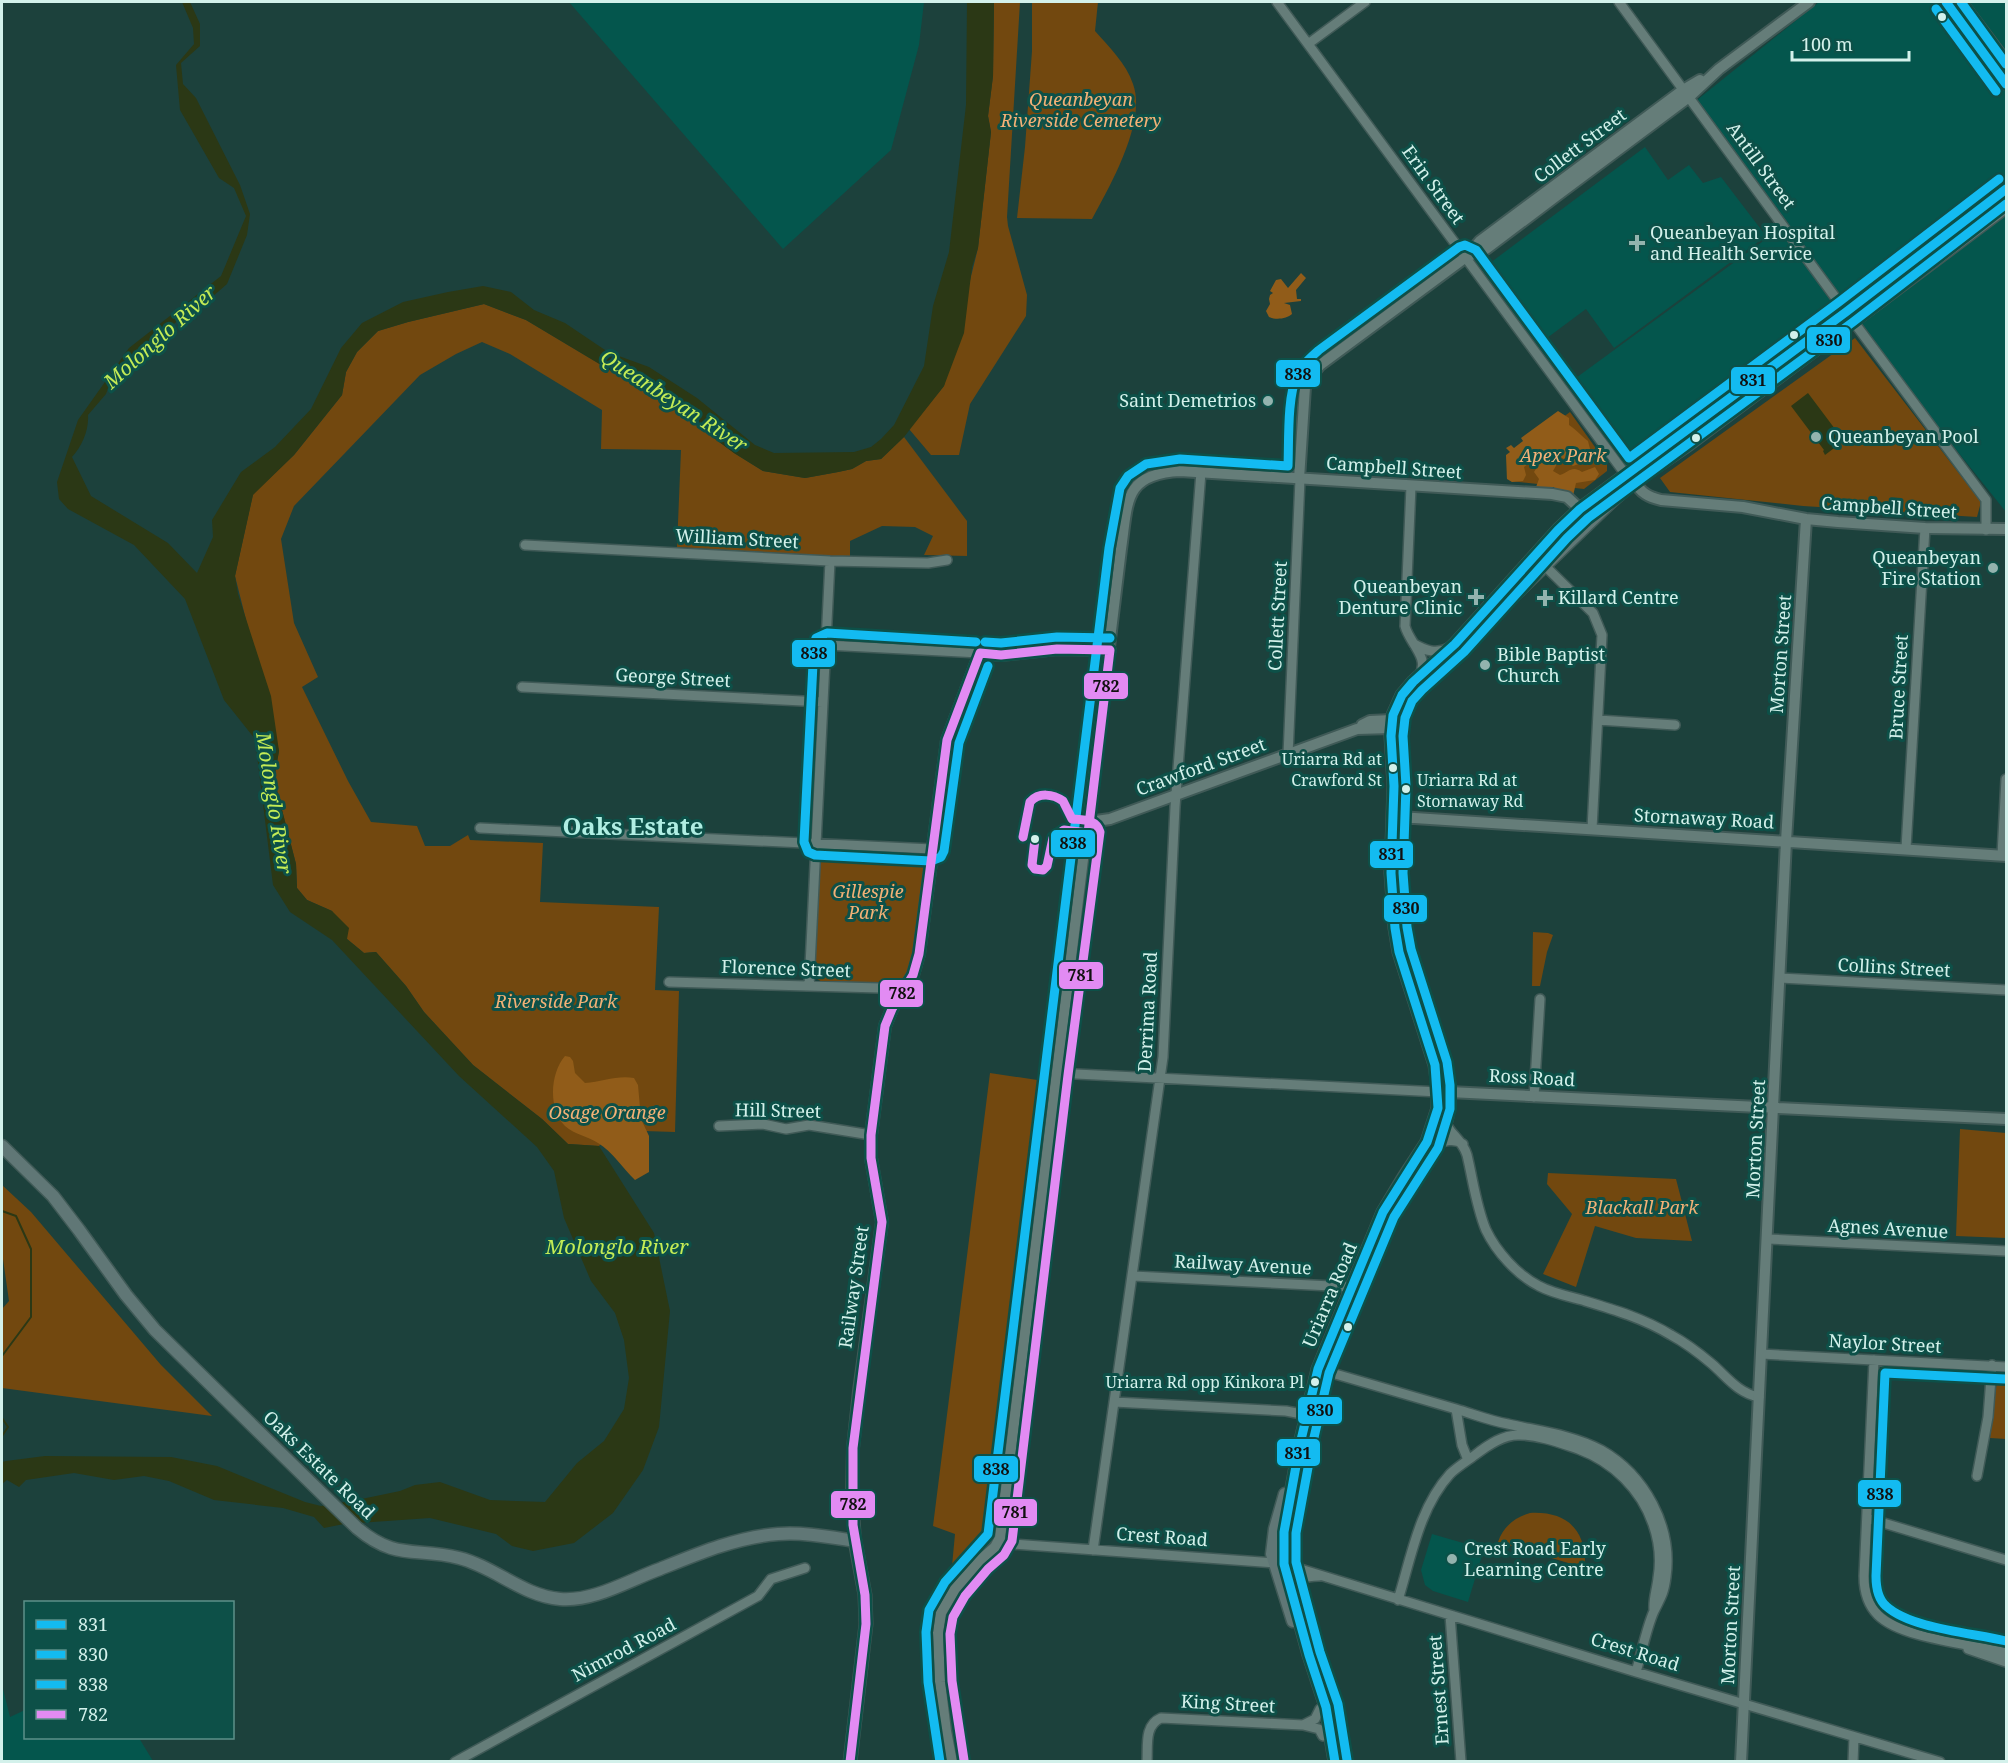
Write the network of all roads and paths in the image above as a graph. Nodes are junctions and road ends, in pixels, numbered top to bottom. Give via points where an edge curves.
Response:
1 (1277, 2) edge
2 (1365, 2) edge
3 (1619, 2) edge
4 (1809, 2) edge
5 (1946, 2) edge
6 (1961, 2) edge
7 (1308, 44) junction
8 (2007, 62) edge
9 (2007, 84) edge
10 (1686, 93) junction
11 (2007, 189) edge
12 (2007, 207) edge
13 (1466, 258) junction
14 (1850, 316) junction
15 (1201, 472) junction
16 (1630, 478) junction
17 (1300, 479) junction
18 (1411, 486) junction
19 (1580, 509) junction
20 (1806, 519) junction
21 (1925, 528) junction
22 (1986, 530) junction
23 (2007, 530) edge
24 (525, 545) dead end
25 (1535, 556) junction
26 (947, 560) dead end
27 (830, 561) junction
28 (1545, 566) junction
29 (1414, 644) junction
30 (1455, 644) junction
31 (826, 645) junction
32 (1110, 650) junction
33 (980, 653) junction
34 (1418, 677) junction
35 (522, 687) dead end
36 (823, 702) junction
37 (1598, 720) junction
38 (1394, 724) junction
39 (1675, 725) dead end
40 (1288, 755) junction
41 (2007, 779) edge
42 (1176, 795) junction
43 (1089, 822) junction
44 (1399, 823) junction
45 (480, 828) dead end
46 (1592, 829) junction
47 (1786, 841) junction
48 (816, 843) junction
49 (1906, 848) junction
50 (932, 849) junction
51 (2004, 856) edge
52 (1780, 978) junction
53 (669, 982) dead end
54 (809, 986) junction
55 (2007, 990) edge
56 (898, 999) junction
57 (1540, 999) dead end
58 (1056, 1073) junction
59 (1161, 1078) junction
60 (1444, 1092) junction
61 (1534, 1097) junction
62 (1774, 1107) junction
63 (1446, 1119) junction
64 (2007, 1119) edge
65 (719, 1126) dead end
66 (871, 1135) junction
67 (1462, 1144) junction
68 (2, 1146) edge
69 (1435, 1147) junction
70 (1391, 1197) junction
71 (1768, 1239) junction
72 (2007, 1251) edge
73 (1133, 1276) junction
74 (1352, 1287) junction
75 (1761, 1354) junction
76 (1874, 1360) junction
77 (1992, 1365) junction
78 (2007, 1367) edge
79 (1318, 1369) junction
80 (1759, 1397) junction
81 (1114, 1402) junction
82 (1456, 1409) junction
83 (1307, 1415) junction
84 (1506, 1424) junction
85 (1460, 1435) junction
86 (1521, 1435) junction
87 (1468, 1460) junction
88 (1452, 1472) junction
89 (1977, 1476) dead end
90 (1867, 1518) junction
91 (855, 1541) junction
92 (998, 1543) junction
93 (1093, 1550) junction
94 (2007, 1560) edge
95 (1279, 1563) junction
96 (805, 1568) dead end
97 (1321, 1576) junction
98 (1294, 1596) junction
99 (1398, 1600) junction
100 (1654, 1610) junction
101 (1450, 1615) junction
102 (1952, 1642) junction
103 (2007, 1653) edge
104 (1309, 1655) junction
105 (2007, 1662) edge
106 (1636, 1672) junction
107 (1317, 1679) junction
108 (1744, 1703) junction
109 (1320, 1709) junction
110 (1304, 1725) junction
111 (1323, 1736) junction
112 (1854, 1737) junction
113 (455, 1761) edge
114 (850, 1761) edge
115 (952, 1761) edge
116 (1147, 1761) edge
117 (1328, 1761) edge
118 (1335, 1761) edge
119 (1461, 1761) edge
120 (1741, 1761) edge
121 (1852, 1761) edge
122 (1940, 1761) edge

1 - 7 street, Erin Street
2 - 7 street
3 - 10 street, Antill Street
4 - 10 street, Collett Street
5 - 9 street
6 - 8 street
7 - 13 street, Erin Street
10 - 13 street, Collett Street via 1486,249
10 - 14 street, Antill Street
11 - 14 main road
12 - 14 main road
13 - 16 street, Erin Street
13 - 17 street, Collett Street via 1313,372 1304,393
14 - 16 main road
14 - 22 street, Antill Street via 1986,500
15 - 17 street, Campbell Street
15 - 32 street, Campbell Street via 1151,475 1131,493
15 - 42 street, Derrima Road
16 - 19 main road
16 - 20 street, Campbell Street via 1640,491 1661,500 1743,507
16 - 28 main road
17 - 18 street, Campbell Street
17 - 40 street, Collett Street
18 - 19 street, Campbell Street via 1561,495
18 - 29 street via 1405,618 1407,633
19 - 25 main road
20 - 21 street, Campbell Street
20 - 47 street, Morton Street
21 - 22 street, Campbell Street
21 - 49 street, Bruce Street
22 - 23 street, Campbell Street
24 - 27 street, William Street
25 - 28 main road
25 - 30 main road
26 - 27 street, William Street
27 - 31 street
28 - 37 street via 1593,613 1602,635
28 - 38 main road via 1420,689
29 - 30 street via 1436,652
29 - 34 street via 1423,663
30 - 34 main road
31 - 33 street
31 - 36 street
32 - 33 street
32 - 43 street, Campbell Street
33 - 50 street, Railway Street via 947,740
34 - 38 main road via 1402,695
35 - 36 street, George Street
36 - 48 street
37 - 39 street
37 - 46 street
38 - 40 street, Crawford Street via 1370,721
38 - 44 main road, Uriarra Road
40 - 42 street, Crawford Street
41 - 51 street
42 - 43 street, Crawford Street via 1110,819
42 - 59 street, Derrima Road
43 - 58 street, Campbell Street
44 - 46 street, Stornaway Road
44 - 60 main road, Uriarra Road via 1391,873 1396,935
45 - 48 street
46 - 47 street, Stornaway Road
47 - 49 street, Stornaway Road
47 - 52 street, Morton Street
48 - 50 street
48 - 54 street
49 - 51 street, Stornaway Road
50 - 56 street, Railway Street via 917,964
52 - 55 street, Collins Street
52 - 62 street, Morton Street
53 - 54 street, Florence Street
54 - 56 street, Florence Street via 880,988
56 - 66 street, Railway Street via 885,1026
57 - 61 street
58 - 59 street, Ross Road
58 - 92 street, Campbell Street
59 - 60 street, Ross Road
59 - 73 street, Derrima Road
60 - 61 street, Ross Road
60 - 63 main road, Uriarra Road
60 - 70 main road, Uriarra Road via 1430,1138
61 - 62 street, Ross Road
62 - 64 street, Ross Road
62 - 71 street, Morton Street
63 - 67 street via 1448,1128
63 - 69 main road, Uriarra Road
65 - 66 street, Hill Street via 763,1124 786,1129 809,1125
66 - 91 street, Railway Street via 882,1222 853,1448
67 - 69 street via 1445,1141
67 - 80 street via 1486,1229 1500,1251 1524,1275 1544,1288 1667,1332 1697,1352 1740,1390
68 - 91 main road, Oaks Estate Road via 53,1196 155,1330 357,1528 390,1548 472,1562 536,1594 561,1600 590,1596 708,1550 756,1537 793,1534
69 - 70 main road, Uriarra Road
70 - 74 main road, Uriarra Road
71 - 72 street, Agnes Avenue
71 - 75 street, Morton Street
73 - 74 street, Railway Avenue
73 - 81 street, Derrima Road
74 - 79 main road, Uriarra Road
75 - 76 street, Naylor Street
75 - 80 street, Morton Street
76 - 77 street, Naylor Street
76 - 90 street
77 - 78 street, Naylor Street
77 - 89 street
79 - 82 street
79 - 83 main road, Uriarra Road
80 - 108 street, Morton Street
81 - 83 street
81 - 93 street, Derrima Road
82 - 84 street
82 - 85 street
83 - 95 main road, Uriarra Road
84 - 86 street
84 - 100 street via 1545,1431 1601,1450 1644,1490 1657,1512 1667,1550 1665,1584
85 - 87 street
85 - 88 street via 1459,1454
86 - 87 street via 1494,1442
86 - 100 street via 1589,1454 1632,1486 1656,1537 1659,1569
87 - 88 street
88 - 99 street via 1426,1513
90 - 94 street
90 - 102 street via 1864,1587 1876,1614 1906,1630
91 - 114 main road, Railway Street via 866,1624
92 - 93 street, Crest Road
92 - 115 street via 954,1589 941,1613 940,1682
93 - 95 street, Crest Road
95 - 97 street, Crest Road
95 - 98 main road, Uriarra Road
95 - 104 main road, Uriarra Road via 1292,1618
96 - 113 street, Nimrod Road via 771,1579 758,1596
97 - 98 street via 1300,1580
97 - 99 street, Crest Road
98 - 104 main road, Uriarra Road
99 - 101 street, Crest Road
100 - 106 street
101 - 106 street, Crest Road
101 - 119 street, Ernest Street
102 - 103 street
102 - 105 street
104 - 107 main road, Uriarra Road
106 - 108 street, Crest Road
107 - 109 main road, Uriarra Road
107 - 118 main road, Uriarra Road
108 - 112 street, Crest Road
108 - 120 street, Morton Street
109 - 110 street via 1315,1719
109 - 111 main road, Uriarra Road
110 - 111 street, King Street via 1319,1729
110 - 116 street, King Street via 1157,1719 1148,1734
111 - 117 main road, Uriarra Road
112 - 121 street
112 - 122 street, Crest Road

